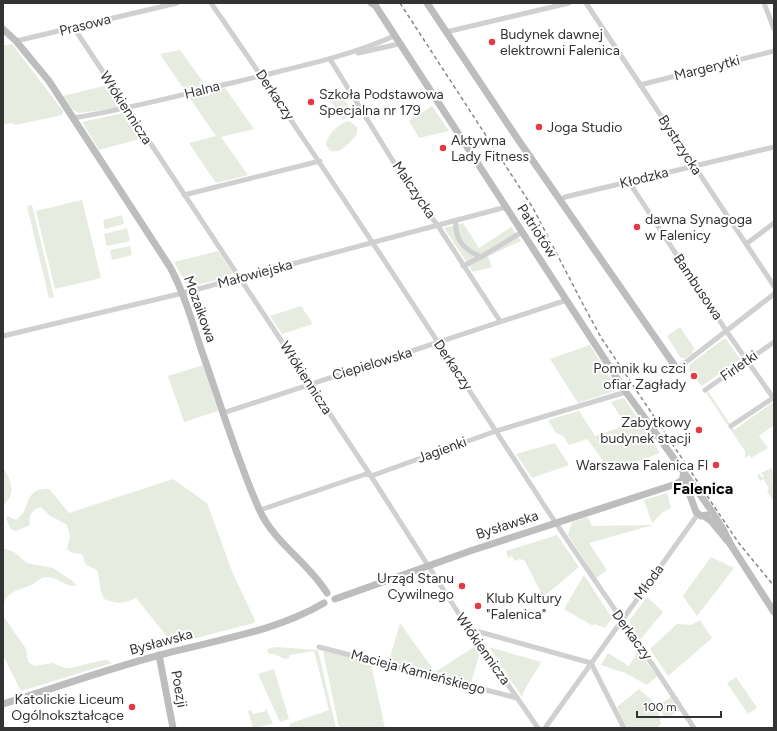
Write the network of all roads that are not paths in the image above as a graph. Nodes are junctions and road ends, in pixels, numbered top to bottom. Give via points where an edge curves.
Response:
1 (177, 3) edge
2 (211, 3) edge
3 (427, 3) edge
4 (569, 3) edge
5 (586, 3) edge
6 (764, 3) edge
7 (374, 4) edge
8 (74, 28) junction
9 (3, 29) edge
10 (774, 29) edge
11 (446, 32) junction
12 (394, 36) junction
13 (16, 41) junction
14 (399, 44) junction
15 (774, 51) edge
16 (330, 59) junction
17 (262, 76) junction
18 (640, 85) junction
19 (126, 108) junction
20 (73, 118) junction
21 (774, 147) edge
22 (320, 161) junction
23 (694, 167) junction
24 (629, 182) junction
25 (184, 195) junction
26 (561, 200) junction
27 (506, 207) junction
28 (456, 221) junction
29 (774, 223) edge
30 (438, 226) junction
31 (522, 232) junction
32 (373, 243) junction
33 (746, 244) junction
34 (481, 257) junction
35 (463, 266) junction
36 (240, 278) junction
37 (774, 286) edge
38 (183, 293) junction
39 (774, 294) edge
40 (567, 300) junction
41 (500, 321) junction
42 (727, 332) junction
43 (3, 336) edge
44 (774, 342) edge
45 (439, 343) junction
46 (747, 360) junction
47 (677, 369) joint
48 (310, 383) junction
49 (705, 390) dead end
50 (626, 392) junction
51 (774, 398) edge
52 (223, 413) junction
53 (731, 426) dead end
54 (496, 431) junction
55 (371, 476) junction
56 (686, 479) junction
57 (702, 499) junction
58 (694, 506) junction
59 (260, 510) junction
60 (711, 510) junction
61 (701, 515) junction
62 (556, 523) junction
63 (731, 545) junction
64 (429, 566) junction
65 (327, 593) junction
66 (335, 599) junction
67 (324, 603) junction
68 (774, 612) edge
69 (621, 620) junction
70 (469, 628) junction
71 (319, 647) dead end
72 (159, 655) junction
73 (591, 663) junction
74 (517, 698) junction
75 (3, 704) edge
76 (537, 727) edge
77 (173, 728) edge
78 (530, 728) edge
79 (545, 728) edge
80 (624, 728) edge
81 (694, 728) edge

1 - 8 street, Prasowa
2 - 17 street, Derkaczy
3 - 11 street
4 - 11 street
5 - 18 street, Bystrzycka
6 - 10 street
7 - 12 street, Patriotów
8 - 13 street, Prasowa
8 - 19 street, Włókiennicza
9 - 13 street, Mozaikowa
11 - 26 street
12 - 14 street, Patriotów
12 - 16 street, Halna
13 - 20 street, Mozaikowa via 49,81
14 - 16 street, Halna
14 - 27 street, Patriotów
15 - 18 street, Margerytki
16 - 17 street, Halna
16 - 30 street, Malczycka via 409,187
17 - 19 street, Halna
17 - 22 street, Derkaczy
18 - 23 street, Bystrzycka
19 - 20 street, Halna
19 - 25 street, Włókiennicza
20 - 38 street, Mozaikowa via 170,267
21 - 23 street, Kłodzka
22 - 25 street
22 - 32 street, Derkaczy
23 - 24 street, Kłodzka
23 - 33 street, Bystrzycka
24 - 26 street, Kłodzka
24 - 42 street, Bambusowa
25 - 36 street, Włókiennicza
26 - 47 street
27 - 28 street, Małowiejska
27 - 31 street, Patriotów
28 - 30 street, Małowiejska
28 - 34 street via 455,230 460,243
29 - 33 street
30 - 32 street, Małowiejska
30 - 35 street, Malczycka
31 - 34 street
31 - 40 street, Patriotów
32 - 36 street, Małowiejska
32 - 45 street, Derkaczy
33 - 37 street, Bystrzycka
34 - 35 street
35 - 41 street, Malczycka
36 - 38 street, Małowiejska
36 - 48 street, Włókiennicza
38 - 43 street, Małowiejska
38 - 52 street, Mozaikowa
39 - 42 street
40 - 41 street, Ciepielowska
40 - 50 street, Patriotów
41 - 45 street, Ciepielowska
42 - 46 street, Bambusowa
42 - 47 street
44 - 46 street, Firletki
45 - 48 street, Ciepielowska
45 - 54 street, Derkaczy
46 - 49 street, Firletki
46 - 51 street, Bambusowa
48 - 52 street, Ciepielowska
48 - 55 street, Włókiennicza
50 - 54 street, Jagienki
50 - 56 street, Patriotów
51 - 53 street
52 - 59 street, Mozaikowa
54 - 55 street, Jagienki
54 - 62 street, Derkaczy
55 - 59 street, Jagienki via 366,474
55 - 64 street, Włókiennicza
56 - 57 street, Patriotów
56 - 58 street, Patriotów
56 - 62 street, Bysławska
57 - 58 street
57 - 60 street, Patriotów
58 - 61 street, Patriotów
59 - 65 street, Mozaikowa via 271,529
60 - 61 street
60 - 63 street
61 - 63 street via 710,520
61 - 69 street, Młoda
62 - 64 street, Bysławska
62 - 69 street, Derkaczy
63 - 68 street
64 - 66 street, Bysławska
64 - 70 street, Włókiennicza
65 - 66 street via 332,593
65 - 67 street via 323,598
66 - 67 street via 330,604
67 - 72 street, Bysławska via 302,615 269,627
69 - 73 street, Młoda
69 - 81 street, Derkaczy
70 - 73 street
70 - 74 street, Włókiennicza
71 - 74 street, Macieja Kamieńskiego
72 - 75 street, Bysławska
72 - 77 street, Poezji
73 - 79 street, Młoda
73 - 80 street
74 - 76 street, Włókiennicza
76 - 78 street

